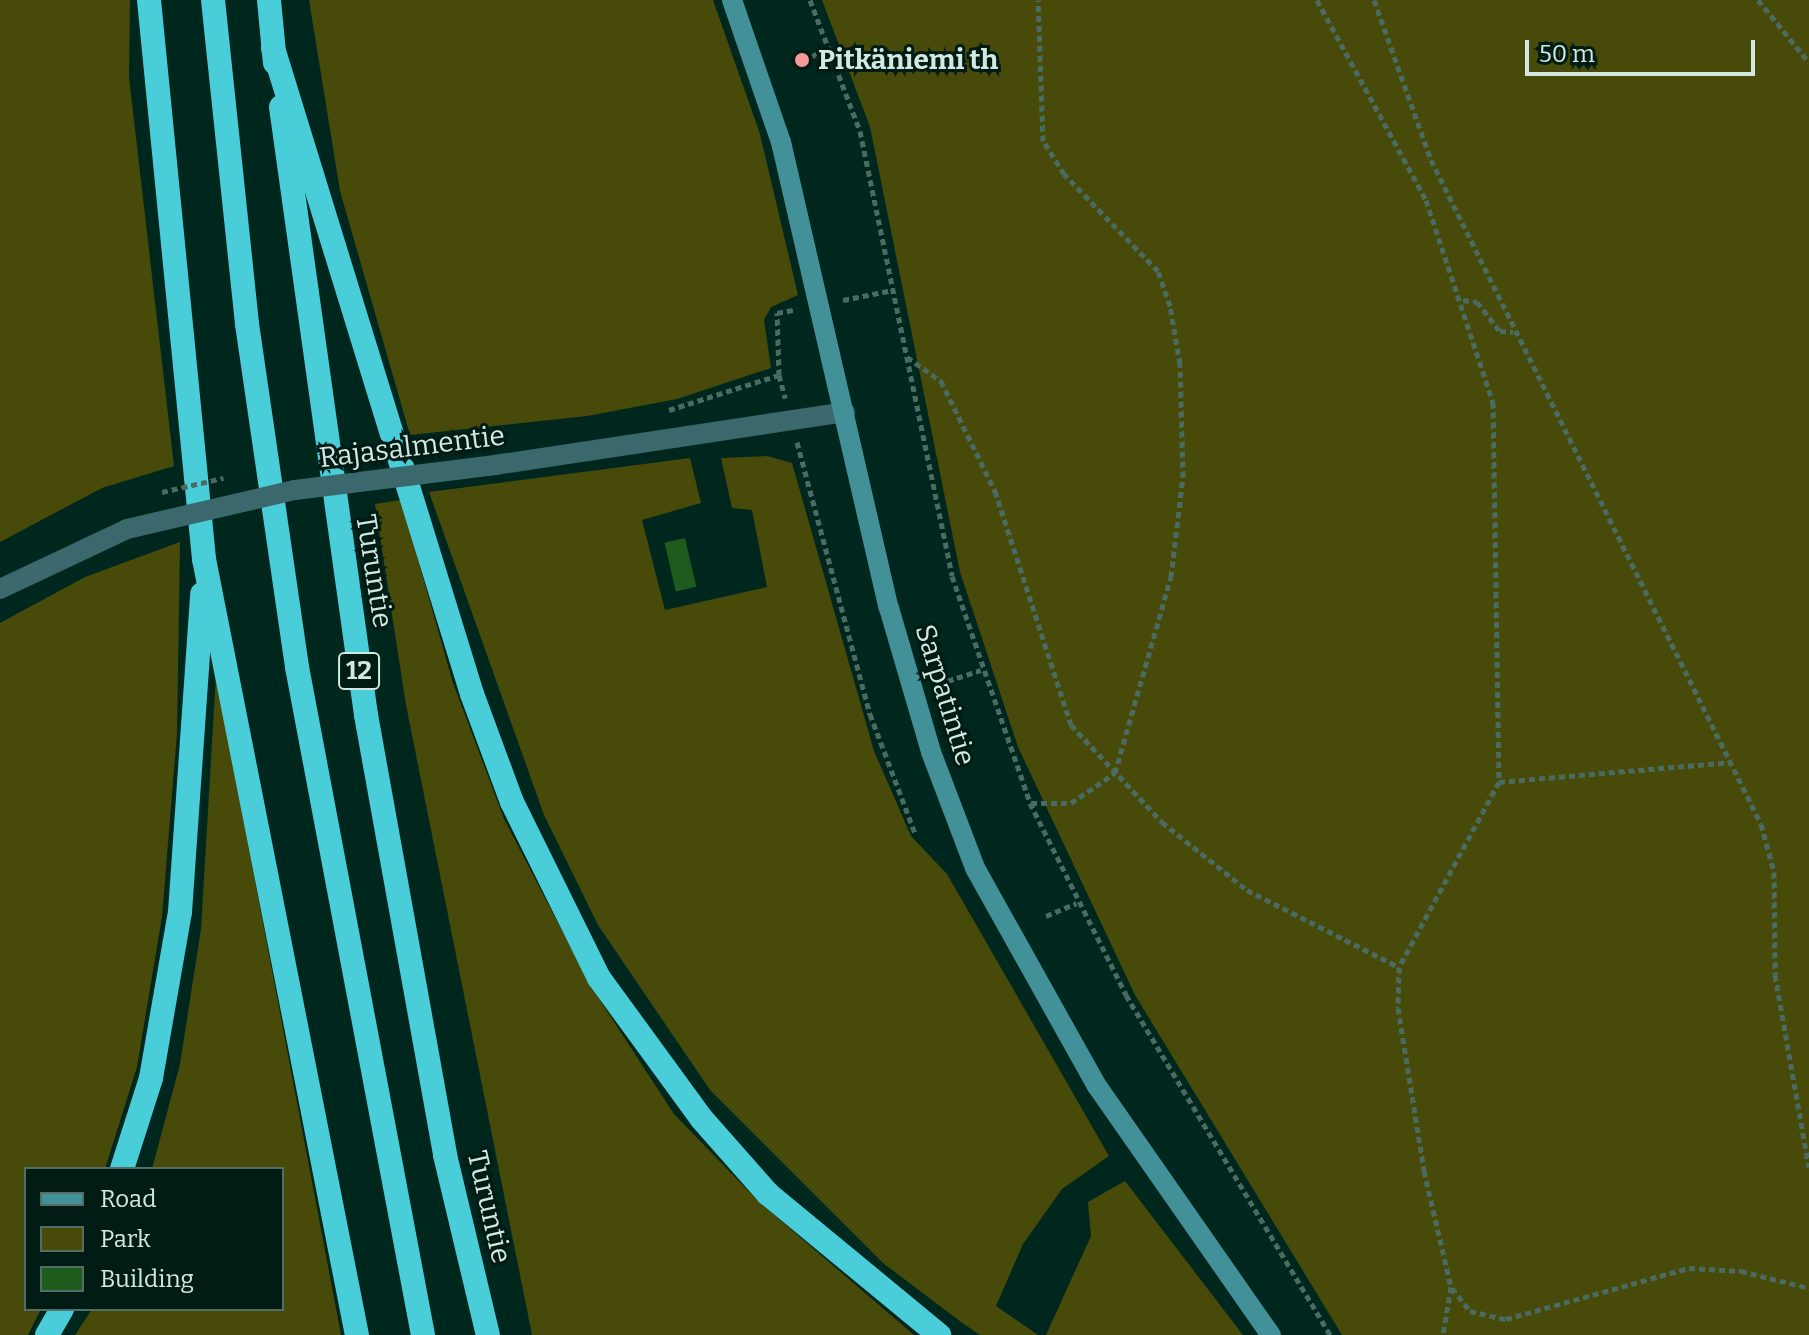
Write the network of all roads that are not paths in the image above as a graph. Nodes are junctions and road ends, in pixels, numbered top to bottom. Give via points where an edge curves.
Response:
1 (149, 0) edge
2 (213, 0) edge
3 (269, 0) edge
4 (732, 0) edge
5 (273, 48) junction
6 (845, 412) junction
7 (204, 559) junction
8 (0, 589) edge
9 (123, 1167) edge
10 (61, 1311) edge
11 (47, 1335) edge
12 (357, 1335) edge
13 (423, 1335) edge
14 (488, 1335) edge
15 (939, 1335) edge
16 (1271, 1335) edge

1 - 7 highway
2 - 13 highway, 12 via 247,324 297,667
3 - 5 highway, Turuntie / 12
4 - 6 main road, Sarpatintie via 781,142
5 - 14 highway, Turuntie / 12 via 366,715 445,1155
5 - 15 highway via 472,694 512,802 599,978 701,1118 768,1194
6 - 8 street, Rajasalmentie, bridge via 295,490 127,529
6 - 16 main road, Sarpatintie via 889,608 931,752 975,868 1097,1086
7 - 9 highway via 180,912 151,1078
7 - 12 highway
10 - 11 highway

